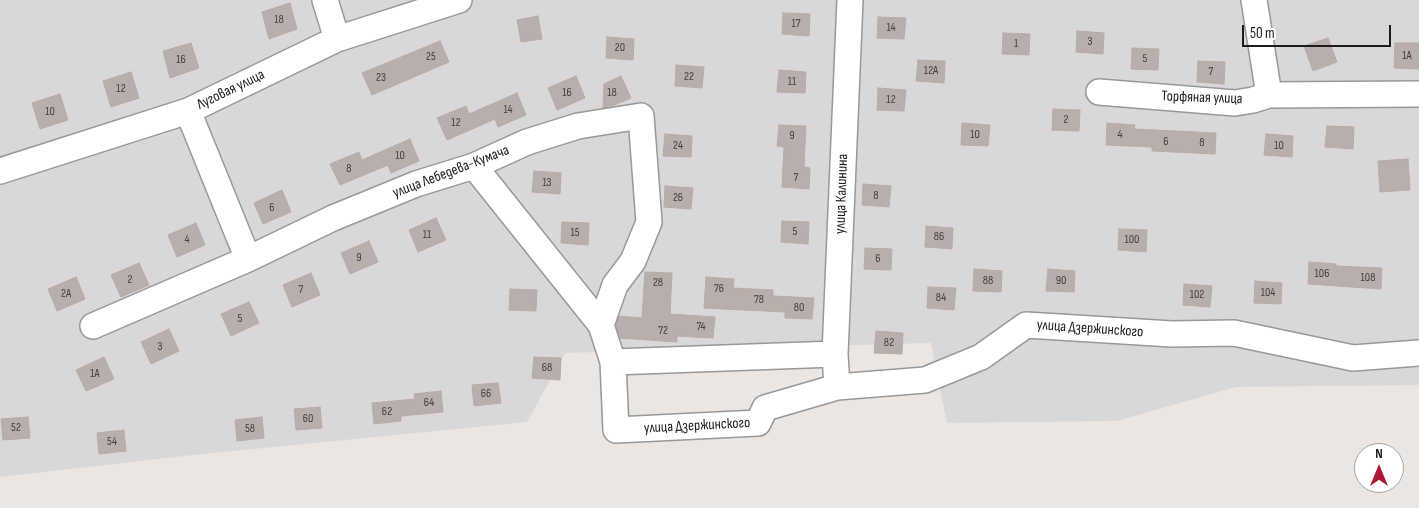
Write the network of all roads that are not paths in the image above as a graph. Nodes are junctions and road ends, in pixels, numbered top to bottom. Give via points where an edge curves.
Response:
1 (325, 0) edge
2 (459, 0) edge
3 (850, 0) edge
4 (1254, 0) edge
5 (337, 39) junction
6 (1098, 92) dead end
7 (1419, 94) edge
8 (1269, 95) junction
9 (188, 111) junction
10 (474, 166) junction
11 (0, 171) edge
12 (248, 260) junction
13 (600, 325) junction
14 (93, 326) dead end
15 (1419, 353) edge
16 (835, 354) junction
17 (613, 362) junction
18 (837, 387) junction

1 - 5 street
2 - 5 street, Луговая улица
3 - 16 street, улица Калинина
4 - 8 street
5 - 9 street, Луговая улица
6 - 8 street, Торфяная улица via 1235,103
7 - 8 street, Торфяная улица
9 - 11 street, Луговая улица
9 - 12 street
10 - 12 street, улица Лебедева-Кумача via 416,184 333,218
10 - 13 street, улица Дзержинского
10 - 13 street, улица Лебедева-Кумача via 527,142 578,126 641,116 650,222 633,262 615,285
12 - 14 street, улица Лебедева-Кумача
13 - 17 street, улица Дзержинского
15 - 18 street, улица Дзержинского via 1352,358 1234,333 1172,334 1026,326 980,357 925,380
16 - 17 street
16 - 18 street, улица Калинина
17 - 18 street, улица Дзержинского via 616,430 758,423 765,408

